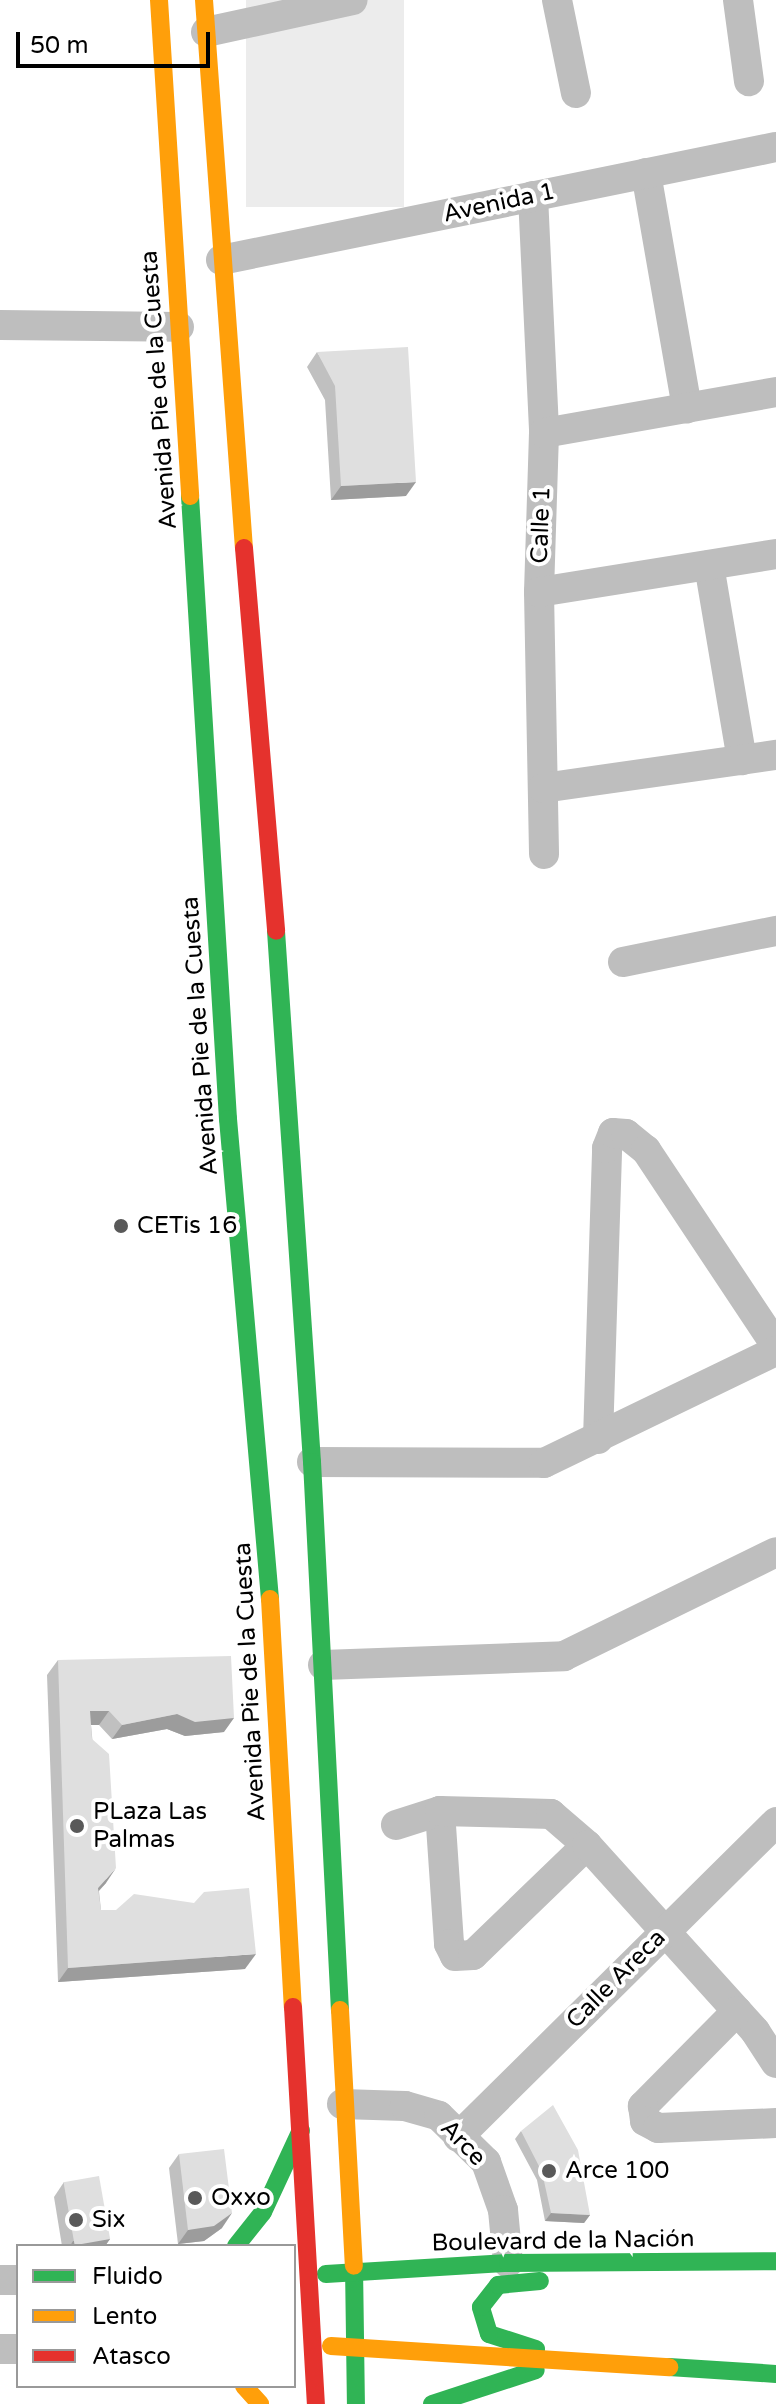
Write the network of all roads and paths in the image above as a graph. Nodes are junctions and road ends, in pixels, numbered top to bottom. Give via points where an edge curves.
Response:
1 (159, 0) edge
2 (204, 0) edge
3 (353, 0) edge
4 (557, 0) edge
5 (738, 0) edge
6 (206, 32) junction
7 (749, 81) dead end
8 (576, 93) dead end
9 (776, 147) edge
10 (646, 173) junction
11 (533, 196) junction
12 (221, 260) junction
13 (0, 325) edge
14 (179, 327) junction
15 (776, 392) edge
16 (687, 408) junction
17 (544, 433) junction
18 (776, 554) edge
19 (709, 565) junction
20 (539, 592) junction
21 (776, 755) edge
22 (742, 760) junction
23 (543, 788) junction
24 (544, 854) dead end
25 (776, 931) edge
26 (623, 962) dead end
27 (776, 1348) edge
28 (598, 1439) junction
29 (312, 1462) junction
30 (776, 1552) edge
31 (323, 1665) junction
32 (440, 1811) junction
33 (776, 1822) edge
34 (396, 1825) dead end
35 (587, 1845) junction
36 (663, 1932) junction
37 (737, 2011) junction
38 (776, 2063) edge
39 (342, 2104) junction
40 (776, 2123) edge
41 (302, 2129) junction
42 (458, 2137) junction
43 (238, 2244) edge
44 (776, 2261) edge
45 (744, 2262) junction
46 (508, 2263) junction
47 (351, 2272) junction
48 (302, 2275) edge
49 (305, 2342) edge
50 (358, 2350) junction
51 (576, 2359) junction
52 (776, 2374) edge
53 (246, 2388) edge
54 (260, 2404) edge
55 (316, 2404) edge
56 (356, 2404) edge
57 (432, 2404) edge

1 - 14 main road, Avenida Pie de la Cuesta
2 - 6 main road
3 - 6 street
4 - 8 street
5 - 7 street
6 - 12 main road
9 - 10 street, Avenida 1
10 - 11 street, Avenida 1
10 - 16 street
11 - 12 street, Avenida 1
11 - 17 street, Calle 1
12 - 29 main road via 265,775
13 - 14 street
14 - 41 main road, Avenida Pie de la Cuesta via 229,1131 262,1468
15 - 16 street
16 - 17 street
17 - 20 street, Calle 1
18 - 19 street
19 - 20 street
19 - 22 street
20 - 23 street, Calle 1
21 - 22 street
22 - 23 street
23 - 24 street, Calle 1
25 - 26 street
27 - 28 street
27 - 28 street via 646,1150 626,1134 613,1133 607,1148
28 - 29 street via 544,1463
29 - 31 main road
30 - 31 street via 564,1656
31 - 39 main road
32 - 34 street
32 - 35 street via 551,1814
32 - 35 street via 449,1944 455,1956 473,1955
33 - 36 street, Calle Areca
35 - 36 street
36 - 37 street
36 - 42 street, Calle Areca
37 - 38 street
37 - 40 street via 643,2106 645,2121 658,2128
39 - 42 street, Arce via 405,2106 439,2116
39 - 47 main road
41 - 43 main road via 263,2212
41 - 48 main road, Avenida Pie de la Cuesta
42 - 46 street, Arce via 486,2162 503,2210
44 - 45 main road, Boulevard de la Nación
45 - 46 main road, Boulevard de la Nación
45 - 51 main road via 507,2283 484,2298 481,2317 496,2339
46 - 47 main road, Boulevard de la Nación
47 - 48 main road, Boulevard de la Nación
47 - 50 main road
48 - 49 main road, Avenida Pie de la Cuesta
49 - 50 main road
49 - 55 main road, Avenida Pie de la Cuesta
50 - 51 main road
50 - 56 main road
51 - 52 main road via 622,2368
51 - 57 main road
53 - 54 main road

